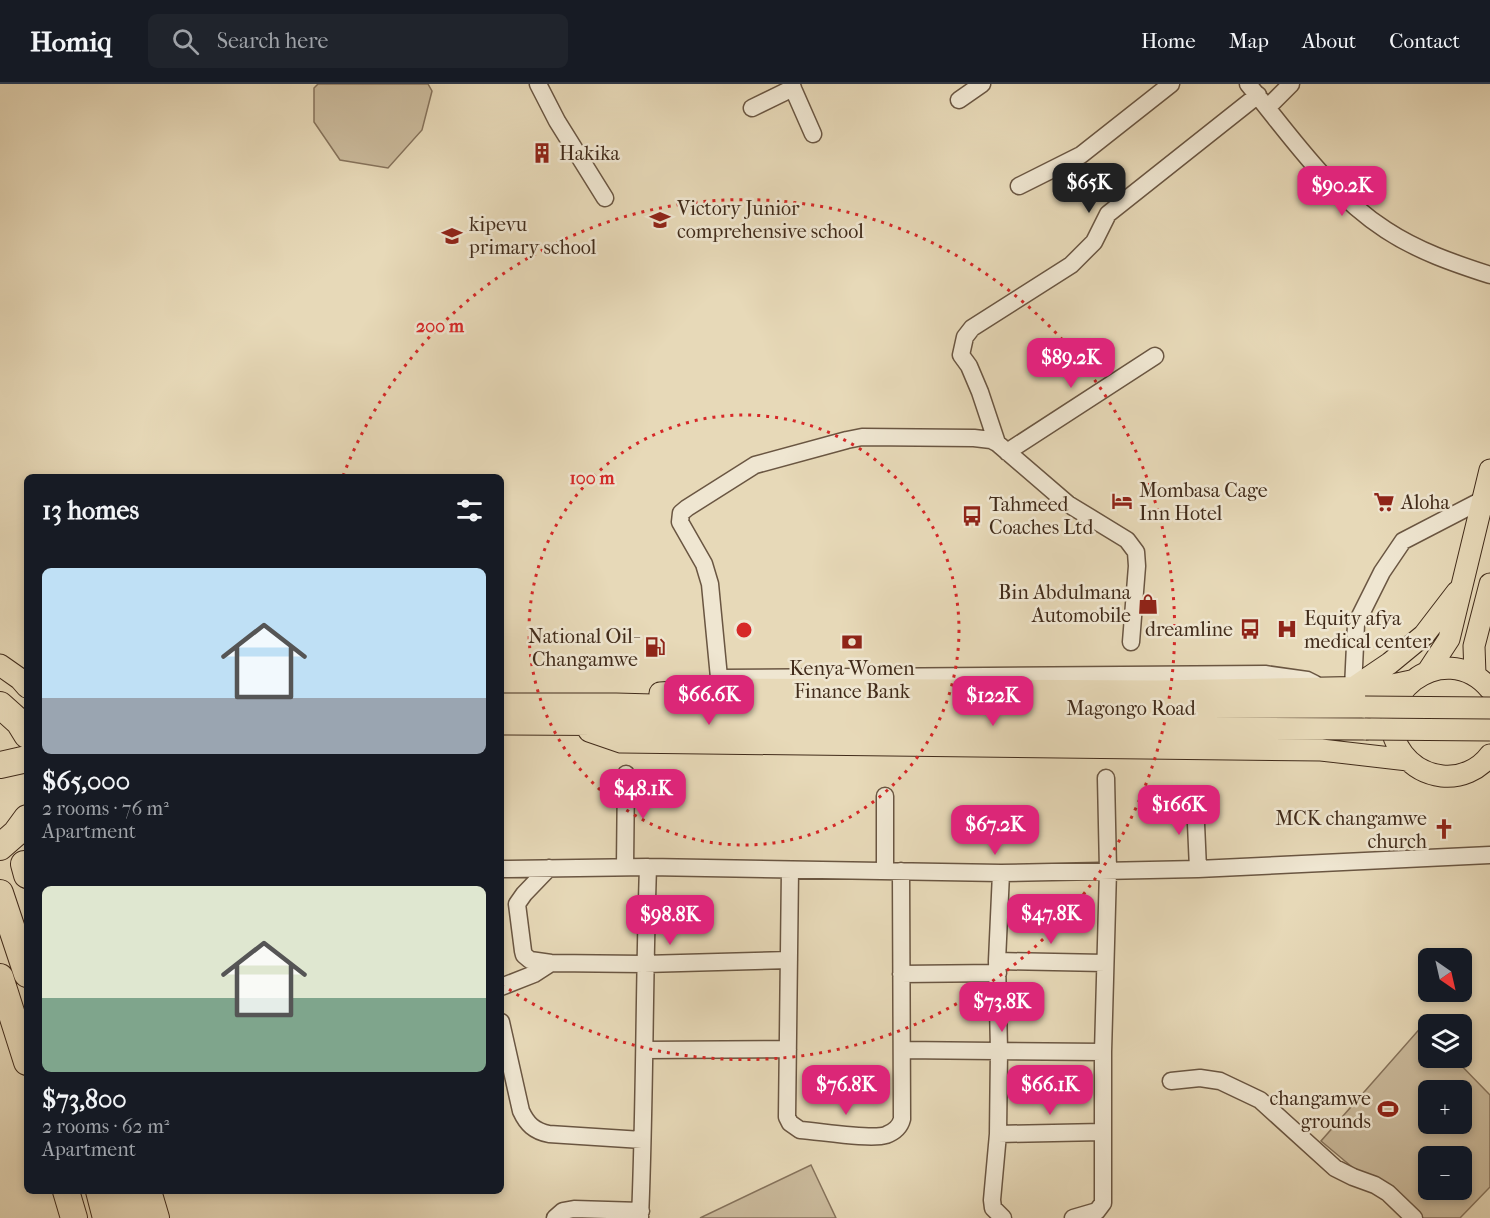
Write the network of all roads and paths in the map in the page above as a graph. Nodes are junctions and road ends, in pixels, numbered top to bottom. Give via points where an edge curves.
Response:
1 (538, 84) edge
2 (982, 84) edge
3 (1171, 84) edge
4 (1291, 84) edge
5 (792, 86) edge
6 (1258, 95) edge
7 (959, 100) dead end
8 (752, 108) dead end
9 (813, 134) dead end
10 (1019, 186) dead end
11 (605, 198) dead end
12 (1490, 275) edge
13 (1155, 356) dead end
14 (1002, 447) junction
15 (1490, 470) edge
16 (1482, 500) junction
17 (1462, 585) junction
18 (1490, 588) edge
19 (1131, 642) dead end
20 (0, 665) edge
21 (1420, 676) junction
22 (1485, 682) edge
23 (24, 684) edge
24 (720, 684) junction
25 (1353, 687) junction
26 (24, 693) edge
27 (0, 695) edge
28 (504, 704) edge
29 (616, 704) junction
30 (0, 705) edge
31 (1490, 708) edge
32 (504, 724) edge
33 (572, 725) junction
34 (24, 730) edge
35 (1490, 730) edge
36 (1489, 757) edge
37 (24, 760) edge
38 (1408, 760) junction
39 (0, 765) edge
40 (627, 774) dead end
41 (1106, 778) dead end
42 (885, 796) dead end
43 (1195, 801) dead end
44 (24, 822) edge
45 (0, 847) edge
46 (1490, 855) edge
47 (626, 867) junction
48 (648, 867) junction
49 (549, 868) junction
50 (504, 869) edge
51 (1198, 869) junction
52 (790, 870) junction
53 (1108, 870) junction
54 (893, 871) junction
55 (1001, 873) junction
56 (0, 893) edge
57 (789, 960) junction
58 (551, 963) junction
59 (1105, 963) junction
60 (644, 964) junction
61 (24, 965) edge
62 (998, 967) junction
63 (901, 974) junction
64 (0, 977) edge
65 (504, 986) edge
66 (504, 1035) edge
67 (788, 1049) junction
68 (645, 1050) junction
69 (902, 1050) junction
70 (999, 1050) junction
71 (1103, 1052) junction
72 (24, 1053) edge
73 (1171, 1081) dead end
74 (1103, 1132) junction
75 (998, 1134) junction
76 (642, 1140) junction
77 (67, 1194) edge
78 (100, 1194) edge
79 (125, 1194) edge
80 (149, 1194) edge
81 (641, 1215) edge
82 (74, 1218) edge
83 (106, 1218) edge
84 (132, 1218) edge
85 (156, 1218) edge
86 (555, 1218) edge
87 (1003, 1218) edge
88 (1073, 1218) edge
89 (1414, 1218) edge

1 - 11 street
2 - 7 street
3 - 10 street via 1096,146
4 - 6 street
5 - 8 street
5 - 9 street
6 - 12 street via 1329,179 1384,229 1426,252
6 - 14 street via 1108,214 1094,242 1071,265 968,332 961,355
13 - 14 street
14 - 19 street via 1068,504 1131,544 1137,566
14 - 24 street via 991,440 974,438 847,440 755,465 681,513 680,522 704,564 710,584
15 - 16 main road
16 - 17 main road
16 - 25 street via 1403,541 1356,624
17 - 21 main road via 1449,639
17 - 25 main road via 1424,635
18 - 22 main road via 1474,646
20 - 23 main road
21 - 22 main road via 1452,668
21 - 25 main road via 1383,687
21 - 38 main road via 1401,692 1392,720 1399,748
24 - 25 main road via 1157,692
24 - 29 main road
26 - 27 main road
28 - 29 main road, Magongo Road
29 - 31 main road, Magongo Road, bridge via 803,709
30 - 34 highway
32 - 33 main road
33 - 35 main road, bridge
33 - 38 main road via 621,742 1321,750
36 - 38 main road via 1476,768 1448,777 1419,770
37 - 39 highway
40 - 47 street
41 - 53 street
42 - 54 street
43 - 51 street
44 - 45 highway
46 - 51 street
47 - 48 street
47 - 49 street
48 - 52 street
48 - 60 street
49 - 50 street
49 - 58 street via 524,894 517,909 524,955
51 - 53 street
52 - 54 street
52 - 57 street
53 - 55 street
53 - 59 street
54 - 55 street
54 - 63 street
55 - 62 street
56 - 61 highway
57 - 60 street
57 - 67 street
58 - 60 street
58 - 65 street
59 - 62 street
59 - 71 street
60 - 68 street
62 - 63 street
62 - 70 street
63 - 69 street
64 - 72 highway
66 - 76 street via 521,1111 532,1127 549,1134
67 - 68 street
67 - 69 street via 790,1123 800,1130 878,1136 900,1125
68 - 76 street
69 - 70 street
70 - 71 street
70 - 75 street
71 - 74 street
73 - 89 street via 1220,1081 1260,1100 1335,1168 1381,1189
74 - 75 street
74 - 88 street via 1103,1203 1097,1211
75 - 87 street via 992,1200 993,1208
76 - 81 street
77 - 82 highway
78 - 83 highway
79 - 84 highway
80 - 85 highway
81 - 86 street via 574,1209

